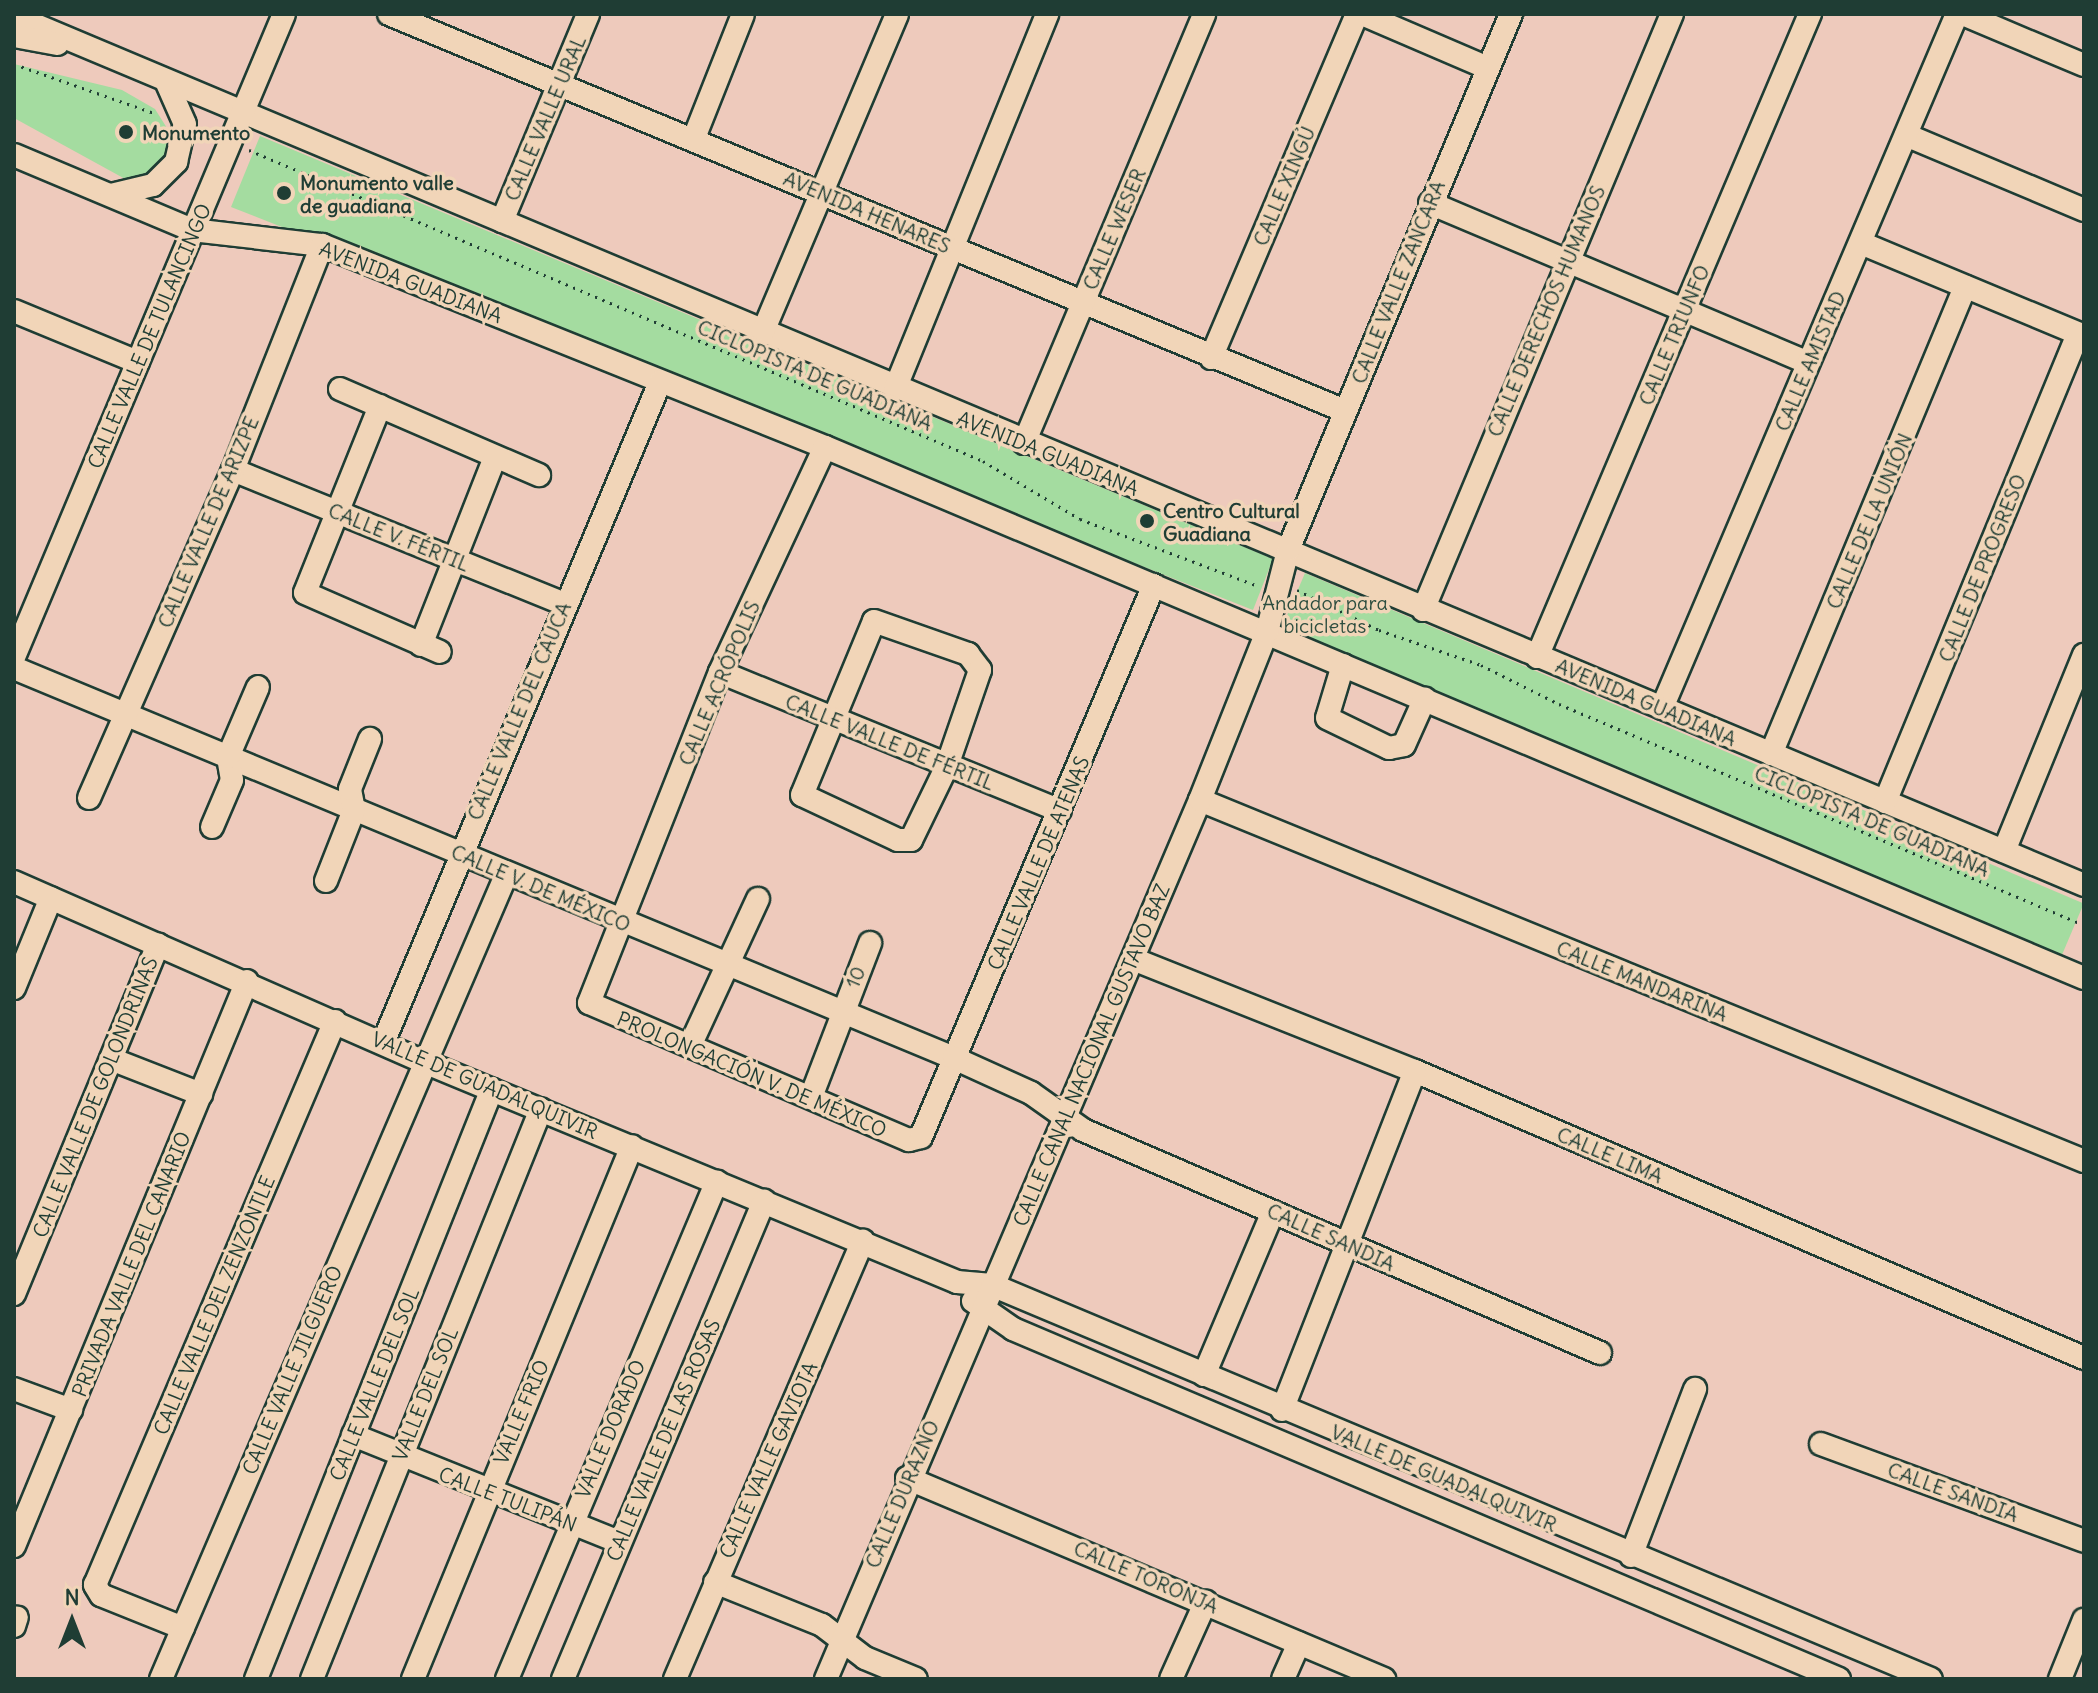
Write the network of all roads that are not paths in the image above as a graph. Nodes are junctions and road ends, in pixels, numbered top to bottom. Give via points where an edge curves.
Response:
1 (284, 14) edge
2 (389, 14) edge
3 (588, 14) edge
4 (743, 14) edge
5 (897, 14) edge
6 (1047, 14) edge
7 (1204, 14) edge
8 (1360, 14) edge
9 (1511, 14) edge
10 (1672, 14) edge
11 (1810, 14) edge
12 (1960, 14) edge
13 (14, 16) edge
14 (432, 22) edge
15 (14, 36) edge
16 (98, 51) junction
17 (2084, 65) edge
18 (1488, 68) junction
19 (166, 81) junction
20 (558, 83) junction
21 (244, 111) junction
22 (1906, 135) junction
23 (694, 138) junction
24 (14, 146) edge
25 (14, 155) edge
26 (58, 171) junction
27 (824, 193) junction
28 (109, 195) junction
29 (1430, 203) junction
30 (2084, 210) edge
31 (502, 221) junction
32 (192, 230) junction
33 (1861, 243) junction
34 (322, 245) junction
35 (952, 249) junction
36 (1566, 262) junction
37 (1965, 287) junction
38 (1082, 304) junction
39 (14, 311) edge
40 (1684, 312) junction
41 (762, 334) junction
42 (2081, 335) edge
43 (1211, 358) junction
44 (138, 362) junction
45 (1808, 363) junction
46 (660, 382) junction
47 (340, 389) dead end
48 (895, 389) junction
49 (380, 406) junction
50 (1345, 411) junction
51 (1024, 443) junction
52 (825, 447) junction
53 (495, 457) junction
54 (233, 470) junction
55 (539, 475) dead end
56 (338, 512) junction
57 (1288, 550) junction
58 (456, 560) junction
59 (1154, 585) junction
60 (564, 604) junction
61 (1423, 610) junction
62 (1267, 632) junction
63 (2084, 655) edge
64 (14, 657) edge
65 (1537, 657) junction
66 (1343, 665) junction
67 (14, 668) edge
68 (720, 672) junction
69 (258, 687) dead end
70 (1425, 698) junction
71 (1662, 708) junction
72 (124, 714) junction
73 (830, 716) junction
74 (370, 739) dead end
75 (1771, 754) junction
76 (228, 757) junction
77 (947, 766) junction
78 (89, 798) dead end
79 (1200, 800) junction
80 (1885, 802) junction
81 (354, 810) junction
82 (1060, 811) junction
83 (212, 827) dead end
84 (2004, 851) junction
85 (458, 853) junction
86 (507, 873) junction
87 (326, 881) dead end
88 (14, 882) edge
89 (2084, 885) edge
90 (51, 898) junction
91 (758, 899) dead end
92 (622, 923) junction
93 (870, 943) dead end
94 (158, 944) junction
95 (1133, 959) junction
96 (726, 965) junction
97 (2084, 978) edge
98 (247, 981) junction
99 (14, 988) edge
100 (589, 1003) joint
101 (841, 1012) junction
102 (335, 1021) junction
103 (383, 1043) junction
104 (690, 1046) junction
105 (954, 1058) junction
106 (111, 1059) junction
107 (422, 1061) junction
108 (1415, 1071) junction
109 (492, 1089) junction
110 (201, 1094) junction
111 (811, 1097) junction
112 (541, 1109) junction
113 (1064, 1115) junction
114 (918, 1139) joint
115 (632, 1146) junction
116 (2084, 1161) edge
117 (717, 1181) junction
118 (764, 1201) junction
119 (1273, 1212) junction
120 (863, 1241) junction
121 (1344, 1244) junction
122 (957, 1282) junction
123 (992, 1285) junction
124 (14, 1294) edge
125 (981, 1311) junction
126 (1600, 1353) dead end
127 (2084, 1358) edge
128 (1204, 1375) junction
129 (14, 1389) edge
130 (1695, 1389) dead end
131 (71, 1410) junction
132 (1282, 1410) junction
133 (353, 1435) junction
134 (1821, 1444) dead end
135 (400, 1456) junction
136 (907, 1478) junction
137 (488, 1493) junction
138 (570, 1522) junction
139 (2084, 1541) edge
140 (619, 1542) junction
141 (14, 1546) edge
142 (1631, 1556) junction
143 (715, 1582) junction
144 (1206, 1601) junction
145 (2084, 1620) edge
146 (183, 1628) junction
147 (842, 1640) junction
148 (1299, 1643) junction
149 (1835, 1678) edge
150 (161, 1679) edge
151 (256, 1679) edge
152 (312, 1679) edge
153 (413, 1679) edge
154 (507, 1679) edge
155 (563, 1679) edge
156 (675, 1679) edge
157 (826, 1679) edge
158 (916, 1679) edge
159 (1171, 1679) edge
160 (1283, 1679) edge
161 (1384, 1679) edge
162 (1931, 1679) edge
163 (2060, 1679) edge

1 - 21 street, CALLE VALLE DE TULANCINGO
2 - 14 street, AVENIDA HENARES
3 - 20 street, CALLE VALLE URAL
4 - 23 street
5 - 27 street
6 - 35 street
7 - 38 street, CALLE WESER
8 - 18 street
8 - 43 street, CALLE XINGÚ
9 - 18 street, CALLE VALLE ZANCARA
10 - 36 street, CALLE DERECHOS HUMANOS
11 - 40 street, CALLE TRIUNFO
12 - 17 street
12 - 22 street, CALLE AMISTAD
13 - 16 street, AVENIDA GUADIANA
14 - 20 street, AVENIDA HENARES
15 - 16 street
16 - 19 street, AVENIDA GUADIANA
18 - 29 street, CALLE VALLE ZANCARA
19 - 21 street, AVENIDA GUADIANA
19 - 28 street via 185,124 182,146 166,175 137,192
20 - 23 street, AVENIDA HENARES
20 - 31 street, CALLE VALLE URAL
21 - 31 street, AVENIDA GUADIANA
21 - 32 street, CALLE VALLE DE TULANCINGO
22 - 30 street
22 - 33 street, CALLE AMISTAD
23 - 27 street, AVENIDA HENARES
24 - 26 street
25 - 26 street, AVENIDA GUADIANA
26 - 28 street, AVENIDA GUADIANA
27 - 35 street, AVENIDA HENARES
27 - 41 street
28 - 32 street, AVENIDA GUADIANA
29 - 36 street
29 - 50 street, CALLE VALLE ZANCARA
31 - 41 street, AVENIDA GUADIANA
32 - 34 street, AVENIDA GUADIANA
32 - 44 street, CALLE VALLE DE TULANCINGO
33 - 37 street
33 - 45 street, CALLE AMISTAD
34 - 46 street, AVENIDA GUADIANA
34 - 54 street, CALLE VALLE DE ARIZPE
35 - 38 street, AVENIDA HENARES
35 - 48 street
36 - 40 street
36 - 61 street, CALLE DERECHOS HUMANOS
37 - 42 street
37 - 75 street, CALLE DE LA UNIÓN
38 - 43 street, AVENIDA HENARES
38 - 51 street, CALLE WESER
39 - 44 street
40 - 45 street
40 - 65 street, CALLE TRIUNFO
41 - 48 street, AVENIDA GUADIANA
42 - 80 street, CALLE DE PROGRESO
43 - 50 street, AVENIDA HENARES
44 - 64 street, CALLE VALLE DE TULANCINGO
45 - 71 street, CALLE AMISTAD
46 - 52 street, AVENIDA GUADIANA
46 - 60 street, CALLE VALLE DEL CAUCA
47 - 49 street
48 - 51 street, AVENIDA GUADIANA
49 - 53 street
49 - 56 street
50 - 57 street, CALLE VALLE ZANCARA
51 - 57 street, AVENIDA GUADIANA
52 - 59 street, AVENIDA GUADIANA
52 - 68 street, CALLE ACRÓPOLIS
53 - 55 street
53 - 58 street
54 - 56 street, CALLE V. FÉRTIL
54 - 72 street, CALLE VALLE DE ARIZPE
56 - 58 street, CALLE V. FÉRTIL
56 - 58 street via 305,593 430,648
57 - 61 street, AVENIDA GUADIANA
57 - 62 street
58 - 60 street, CALLE V. FÉRTIL
59 - 62 street, AVENIDA GUADIANA
59 - 82 street, CALLE VALLE DE ATENAS
60 - 85 street, CALLE VALLE DEL CAUCA
61 - 65 street, AVENIDA GUADIANA
62 - 66 street, AVENIDA GUADIANA
62 - 79 street
63 - 84 street
65 - 71 street, AVENIDA GUADIANA
66 - 70 street, AVENIDA GUADIANA
66 - 70 street via 1327,718 1389,748 1404,745
67 - 72 street, CALLE V. DE MÉXICO
68 - 73 street, CALLE VALLE DE FÉRTIL
68 - 92 street, CALLE ACRÓPOLIS
69 - 76 street
70 - 97 street, AVENIDA GUADIANA
71 - 75 street, AVENIDA GUADIANA
72 - 76 street, CALLE V. DE MÉXICO
72 - 78 street, CALLE VALLE DE ARIZPE
73 - 77 street, CALLE VALLE DE FÉRTIL
73 - 77 street via 802,795 898,840 911,840
73 - 77 street via 874,621 979,663 980,676
74 - 81 street via 350,789
75 - 80 street, AVENIDA GUADIANA
76 - 81 street, CALLE V. DE MÉXICO
76 - 83 street via 232,780
77 - 82 street, CALLE VALLE DE FÉRTIL
79 - 95 street, CALLE CANAL NACIONAL GUSTAVO BAZ
79 - 116 street, CALLE MANDARINA
80 - 84 street, AVENIDA GUADIANA
81 - 85 street, CALLE V. DE MÉXICO
81 - 87 street
82 - 105 street, CALLE VALLE DE ATENAS
84 - 89 street, AVENIDA GUADIANA
85 - 86 street, CALLE V. DE MÉXICO
85 - 103 street, CALLE VALLE DEL CAUCA
86 - 92 street, CALLE V. DE MÉXICO
86 - 107 street
88 - 90 street, VALLE DE GUADALQUIVIR
90 - 94 street, VALLE DE GUADALQUIVIR
90 - 99 street
91 - 96 street
92 - 96 street, CALLE V. DE MÉXICO
92 - 100 street, CALLE ACRÓPOLIS
93 - 101 street, 10
94 - 98 street, VALLE DE GUADALQUIVIR
94 - 106 street, CALLE VALLE DE GOLONDRINAS
95 - 108 street, CALLE LIMA
95 - 113 street, CALLE CANAL NACIONAL GUSTAVO BAZ
96 - 101 street, CALLE V. DE MÉXICO
96 - 104 street
98 - 102 street, VALLE DE GUADALQUIVIR
98 - 110 street, PRIVADA VALLE DEL CANARIO
100 - 104 street, PROLONGACIÓN V. DE MÉXICO
101 - 105 street, CALLE V. DE MÉXICO
101 - 111 street, 10
102 - 103 street, VALLE DE GUADALQUIVIR
102 - 146 street, CALLE VALLE DEL ZENZONTLE via 95,1590
103 - 107 street, VALLE DE GUADALQUIVIR
104 - 111 street, PROLONGACIÓN V. DE MÉXICO
105 - 113 street, CALLE V. DE MÉXICO
105 - 114 street, CALLE VALLE DE ATENAS
106 - 110 street
106 - 124 street, CALLE VALLE DE GOLONDRINAS
107 - 109 street, VALLE DE GUADALQUIVIR
107 - 146 street, CALLE VALLE JILGUERO
108 - 121 street
108 - 127 street, CALLE LIMA
109 - 112 street, VALLE DE GUADALQUIVIR
109 - 133 street, CALLE VALLE DEL SOL
110 - 131 street, PRIVADA VALLE DEL CANARIO
111 - 114 street, PROLONGACIÓN V. DE MÉXICO
112 - 115 street, VALLE DE GUADALQUIVIR
112 - 135 street, VALLE DEL SOL
113 - 119 street, CALLE SANDIA via 1083,1130
113 - 123 street, CALLE CANAL NACIONAL GUSTAVO BAZ
115 - 117 street, VALLE DE GUADALQUIVIR
115 - 137 street, VALLE FRIO
117 - 118 street, VALLE DE GUADALQUIVIR
117 - 138 street, VALLE DORADO
118 - 120 street, VALLE DE GUADALQUIVIR
118 - 140 street, CALLE VALLE DE LAS ROSAS
119 - 121 street, CALLE SANDIA
119 - 128 street
120 - 122 street, VALLE DE GUADALQUIVIR
120 - 143 street, CALLE VALLE GAVIOTA
121 - 126 street, CALLE SANDIA
121 - 132 street
122 - 123 street, VALLE DE GUADALQUIVIR
122 - 125 street, VALLE DE GUADALQUIVIR
123 - 125 street, CALLE CANAL NACIONAL GUSTAVO BAZ
123 - 128 street, VALLE DE GUADALQUIVIR
125 - 136 street, CALLE DURAZNO
125 - 149 street, VALLE DE GUADALQUIVIR
128 - 132 street, VALLE DE GUADALQUIVIR
129 - 131 street
130 - 142 street
131 - 141 street, PRIVADA VALLE DEL CANARIO
132 - 142 street, VALLE DE GUADALQUIVIR
133 - 135 street, CALLE TULIPÁN
133 - 151 street, CALLE VALLE DEL SOL
134 - 139 street, CALLE SANDIA
135 - 137 street, CALLE TULIPÁN
135 - 152 street, VALLE DEL SOL
136 - 144 street, CALLE TORONJA
136 - 147 street, CALLE DURAZNO
137 - 138 street, CALLE TULIPÁN
137 - 153 street, VALLE FRIO
138 - 140 street, CALLE TULIPÁN
138 - 154 street, VALLE DORADO
140 - 155 street, CALLE VALLE DE LAS ROSAS
142 - 162 street, VALLE DE GUADALQUIVIR
143 - 147 street via 822,1625
143 - 156 street, CALLE VALLE GAVIOTA
144 - 148 street, CALLE TORONJA
144 - 159 street
145 - 163 street
146 - 150 street, CALLE VALLE JILGUERO
147 - 157 street, CALLE DURAZNO
147 - 158 street
148 - 160 street
148 - 161 street, CALLE TORONJA

